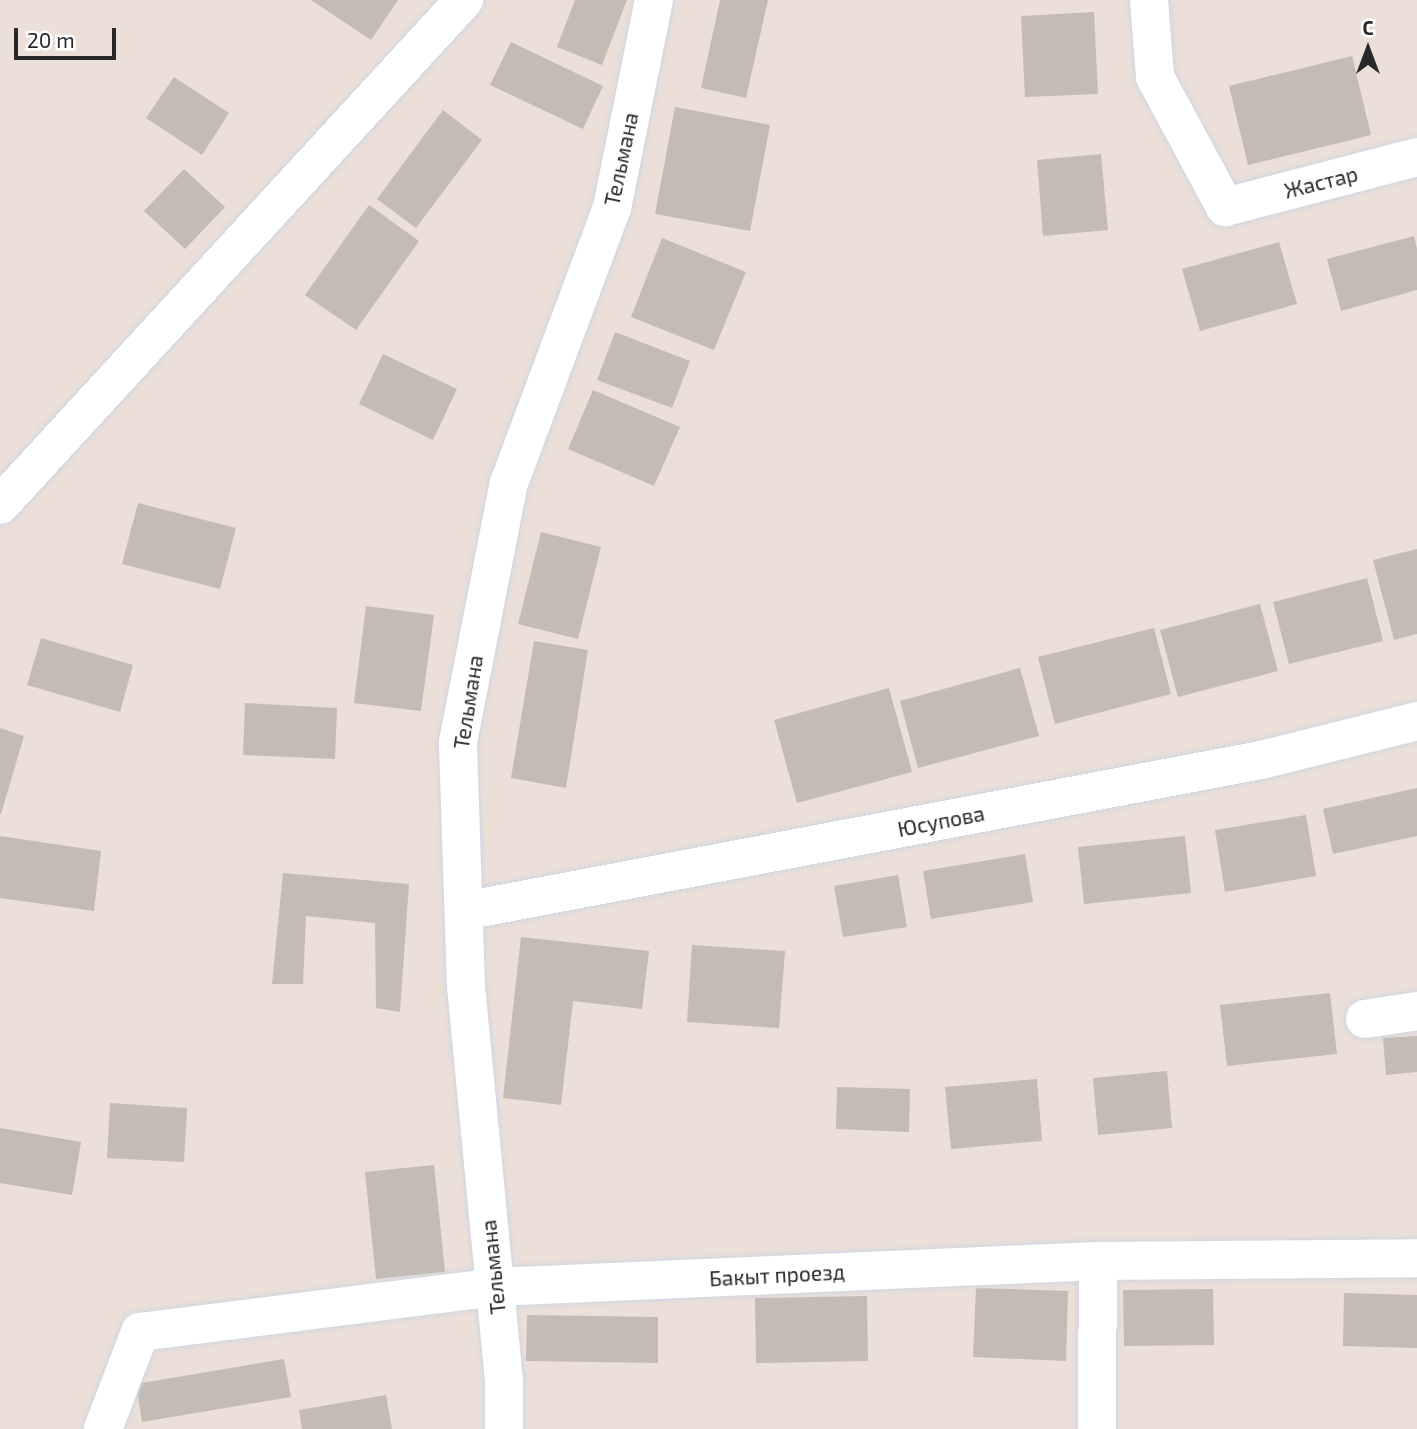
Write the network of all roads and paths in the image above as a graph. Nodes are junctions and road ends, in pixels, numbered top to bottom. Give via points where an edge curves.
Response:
1 (464, 0) edge
2 (654, 0) edge
3 (1149, 0) edge
4 (1417, 157) edge
5 (0, 505) edge
6 (1417, 721) edge
7 (464, 911) junction
8 (1417, 1011) edge
9 (1365, 1019) dead end
10 (1417, 1258) edge
11 (1098, 1261) junction
12 (495, 1287) junction
13 (103, 1429) edge
14 (504, 1429) edge
15 (1097, 1429) edge

1 - 5 street
2 - 7 street, Тельмана via 612,208 509,484 458,742
3 - 4 street, Жастар via 1155,77 1225,206
6 - 7 street, Юсупова via 1261,760
7 - 12 street, Тельмана via 466,986
8 - 9 street
10 - 11 street, Бакыт проезд
11 - 12 street, Бакыт проезд
11 - 15 street
12 - 13 street, Бакыт проезд via 139,1332
12 - 14 street, Тельмана

